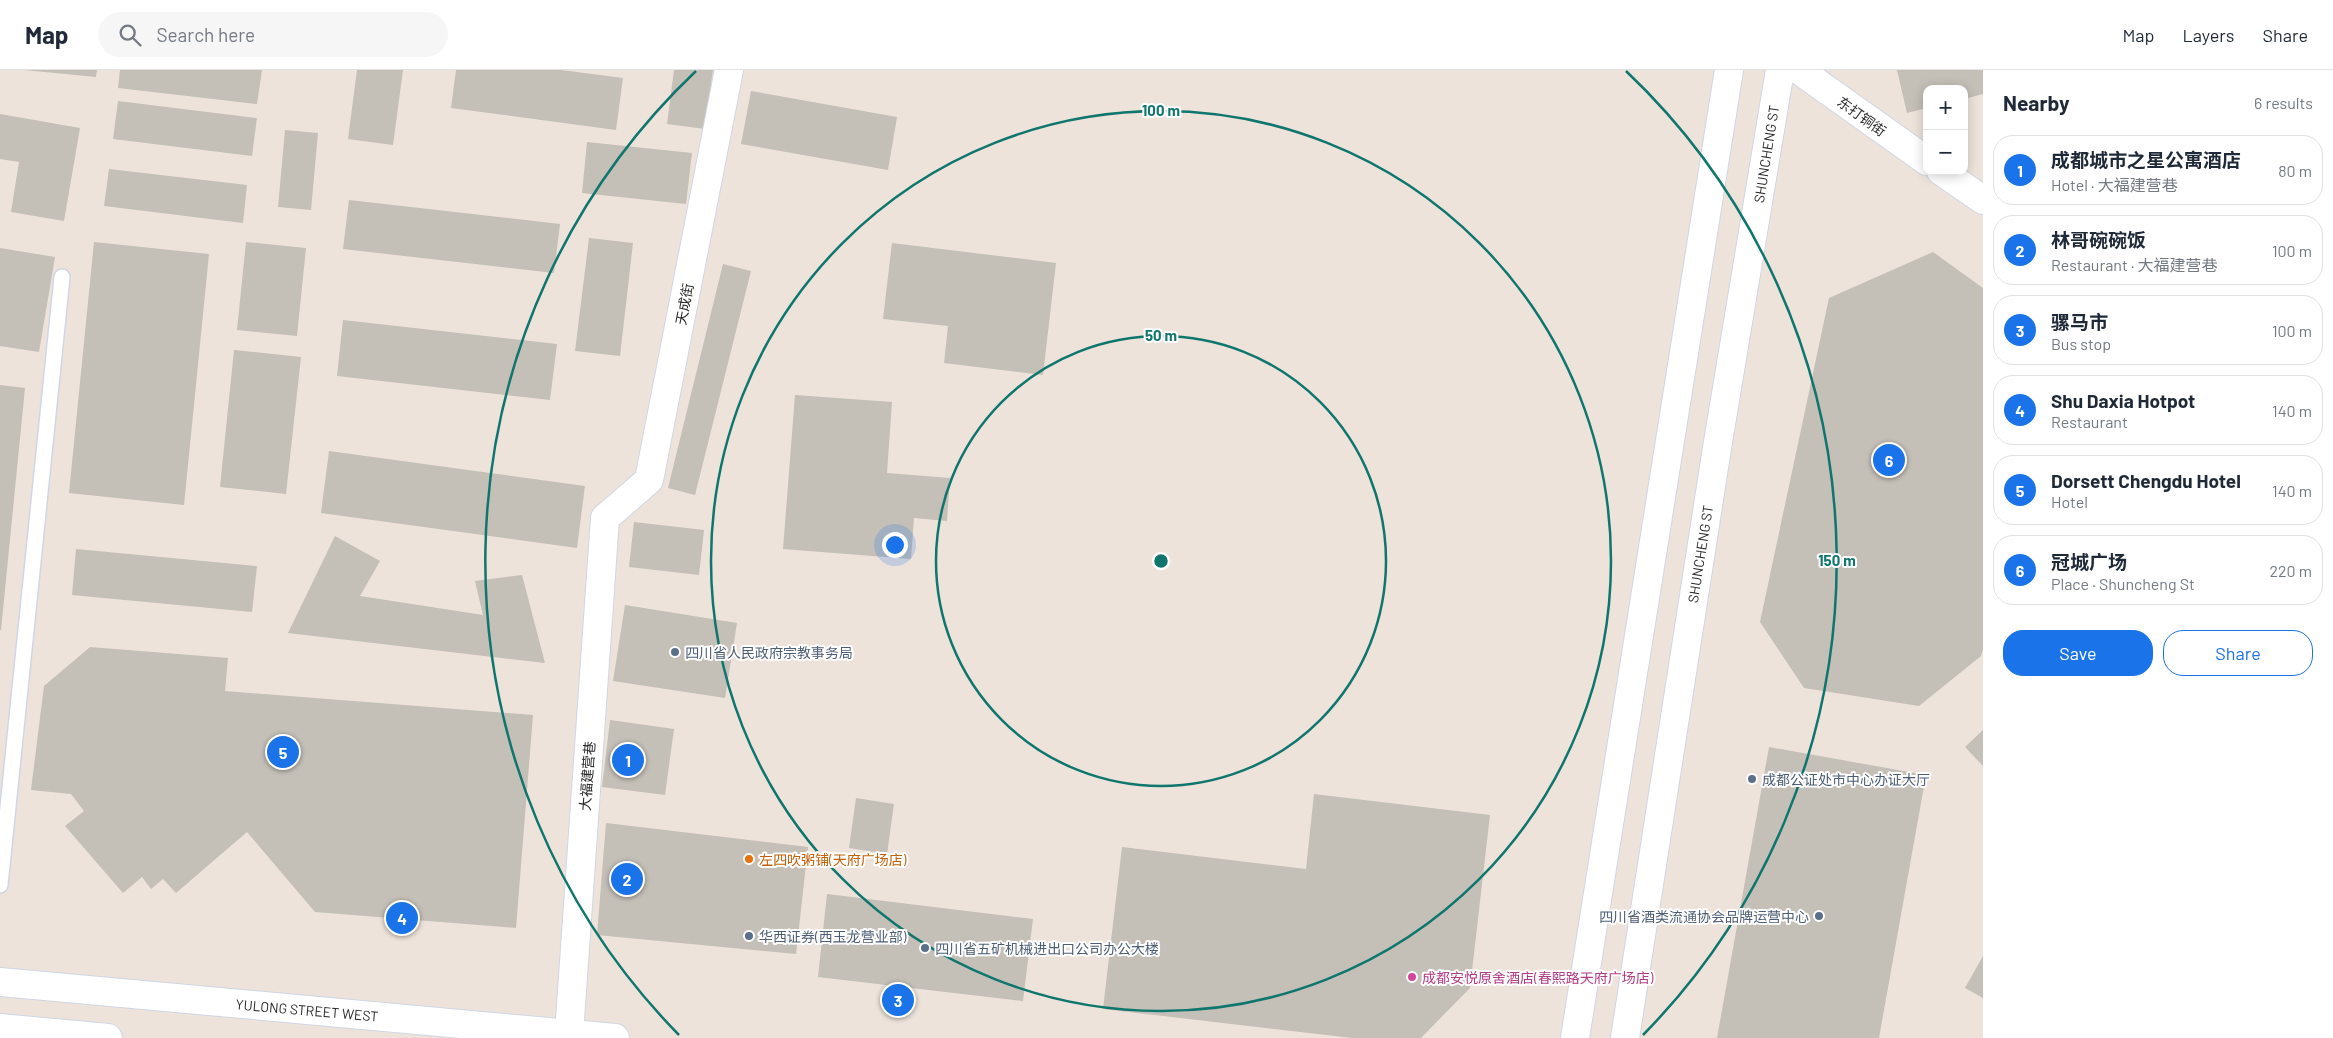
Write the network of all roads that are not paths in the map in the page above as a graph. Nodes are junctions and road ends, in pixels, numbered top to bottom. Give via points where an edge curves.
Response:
1 (729, 70) edge
2 (1729, 70) edge
3 (1780, 70) edge
4 (1798, 70) edge
5 (1923, 158) edge
6 (1947, 175) edge
7 (1983, 200) edge
8 (62, 277) dead end
9 (605, 518) joint
10 (0, 885) edge
11 (0, 982) edge
12 (0, 1028) edge
13 (569, 1034) junction
14 (108, 1038) edge
15 (615, 1038) edge
16 (1575, 1038) edge
17 (1625, 1038) edge

1 - 9 main road, 天成街 via 649,480
2 - 16 main road
3 - 17 main road, SHUNCHENG ST
4 - 5 main road, 东打铜街
6 - 7 main road
8 - 10 lane
9 - 13 main road, 大福建营巷
11 - 13 main road, YULONG STREET WEST
12 - 14 main road
13 - 15 main road, YULONG STREET WEST

